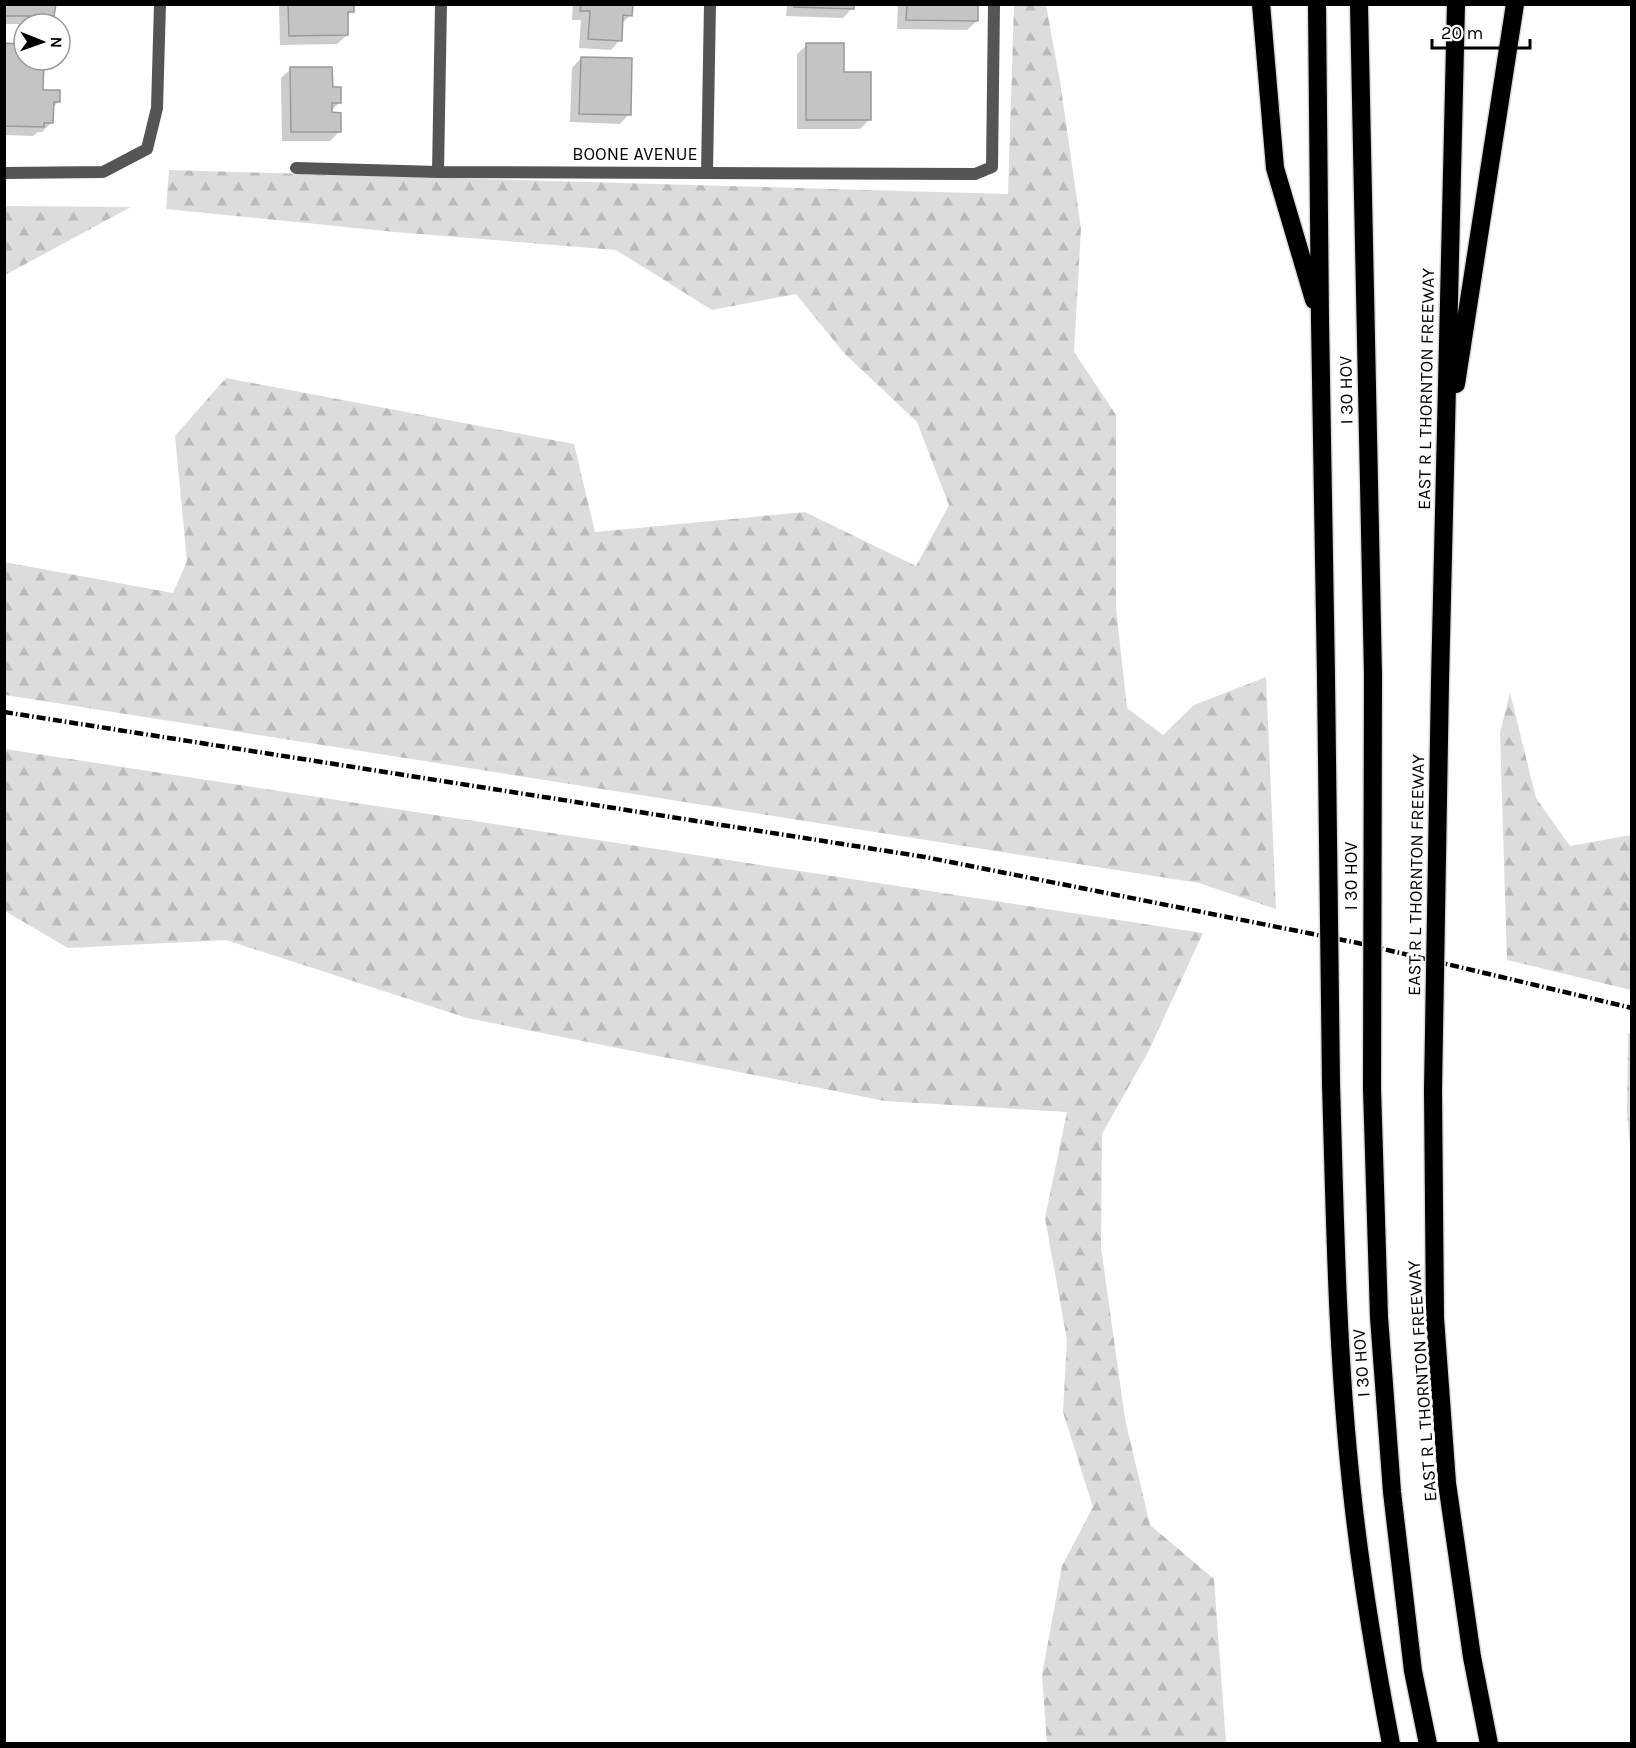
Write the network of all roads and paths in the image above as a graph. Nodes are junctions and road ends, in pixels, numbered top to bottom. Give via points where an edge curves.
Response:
1 (160, 4) edge
2 (441, 4) edge
3 (711, 4) edge
4 (994, 4) edge
5 (1261, 4) edge
6 (1317, 4) edge
7 (1359, 4) edge
8 (1456, 4) edge
9 (1515, 4) edge
10 (296, 168) dead end
11 (438, 172) junction
12 (707, 172) junction
13 (4, 173) edge
14 (1320, 320) junction
15 (1445, 457) junction
16 (1391, 1743) edge
17 (1428, 1743) edge
18 (1489, 1743) edge

1 - 13 street via 157,108 147,149 103,172
2 - 11 street
3 - 12 street
4 - 12 street, BOONE AVENUE via 992,167 975,174
5 - 14 highway via 1275,168
6 - 14 highway
7 - 17 highway, I 30 HOV, bridge via 1373,675 1372,1088 1379,1317 1392,1492 1413,1671
8 - 15 highway, EAST R L THORNTON FREEWAY
9 - 15 highway
10 - 11 street, BOONE AVENUE
11 - 12 street, BOONE AVENUE
14 - 16 highway, bridge via 1338,1315 1352,1492
15 - 18 highway, EAST R L THORNTON FREEWAY, bridge via 1433,1090 1435,1318 1447,1483 1472,1657

